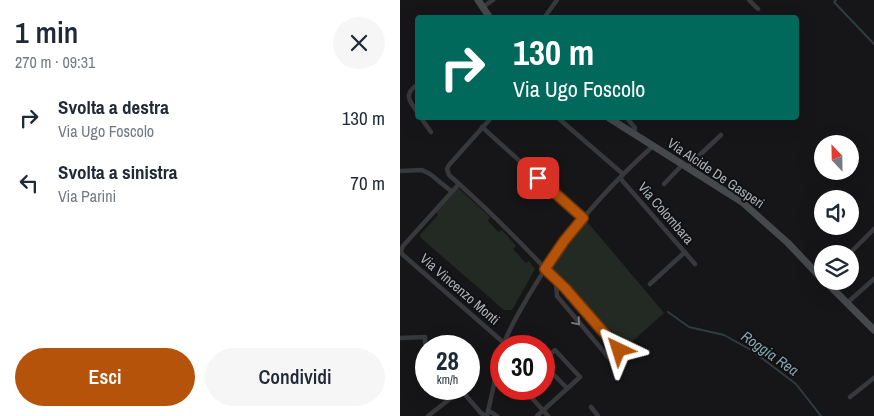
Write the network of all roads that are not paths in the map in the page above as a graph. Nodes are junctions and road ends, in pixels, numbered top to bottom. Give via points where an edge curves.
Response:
1 (478, 0) edge
2 (493, 0) edge
3 (557, 0) edge
4 (749, 0) edge
5 (483, 7) junction
6 (758, 9) dead end
7 (488, 15) edge
8 (546, 15) edge
9 (415, 86) edge
10 (415, 108) edge
11 (422, 120) edge
12 (489, 120) edge
13 (560, 120) edge
14 (612, 120) edge
15 (629, 120) edge
16 (482, 127) junction
17 (430, 132) dead end
18 (634, 133) junction
19 (721, 135) dead end
20 (653, 146) junction
21 (685, 166) junction
22 (400, 171) edge
23 (622, 176) junction
24 (458, 184) junction
25 (664, 184) dead end
26 (451, 191) junction
27 (583, 218) junction
28 (874, 229) edge
29 (858, 245) edge
30 (685, 252) junction
31 (401, 253) edge
32 (695, 264) dead end
33 (545, 269) junction
34 (814, 270) edge
35 (874, 279) edge
36 (556, 281) junction
37 (650, 284) dead end
38 (565, 288) junction
39 (556, 290) junction
40 (834, 290) edge
41 (847, 303) junction
42 (874, 330) edge
43 (493, 335) edge
44 (509, 335) edge
45 (415, 337) edge
46 (400, 338) edge
47 (874, 378) edge
48 (567, 388) junction
49 (850, 397) dead end
50 (448, 400) edge
51 (470, 400) edge
52 (490, 400) edge
53 (534, 400) edge
54 (590, 407) dead end
55 (488, 410) junction
56 (543, 411) junction
57 (428, 416) edge
58 (486, 416) edge
59 (497, 416) edge
60 (537, 416) edge
61 (548, 416) edge
62 (598, 416) edge

1 - 5 main road
2 - 5 street
3 - 8 street
4 - 6 street
5 - 7 main road
9 - 10 street via 408,94
11 - 17 street
12 - 16 street
13 - 23 street, Via Colombara
14 - 18 main road, Via Alcide De Gasperi
15 - 18 street via 635,128
16 - 24 street via 447,170
16 - 27 street
18 - 20 main road, Via Alcide De Gasperi
19 - 21 street
20 - 21 main road, Via Alcide De Gasperi
20 - 23 street
21 - 25 street
21 - 34 main road, Via Alcide De Gasperi via 756,212
22 - 26 street via 422,170
23 - 27 street
23 - 30 street, Via Colombara
24 - 26 street, Via Vincenzo Monti
24 - 33 street
26 - 31 street, Via Vincenzo Monti via 403,246
27 - 33 street
28 - 29 street
30 - 32 street, Via Colombara
30 - 37 street
31 - 43 street, Via Vincenzo Monti
33 - 36 street
33 - 44 street
35 - 41 street
36 - 38 street
36 - 39 street
38 - 39 street
39 -> 38 street via 557,296 609,358 619,350
40 - 41 main road, Via Alcide De Gasperi
41 - 42 main road, Via Alcide De Gasperi
45 - 46 street
47 - 49 street
48 - 48 street via 580,378 555,350 544,359 544,363
48 - 56 street
50 - 57 street
51 - 58 street
52 - 55 street
53 - 56 street
54 - 62 street
55 - 58 street
55 - 59 street
56 - 60 street
56 - 61 street

